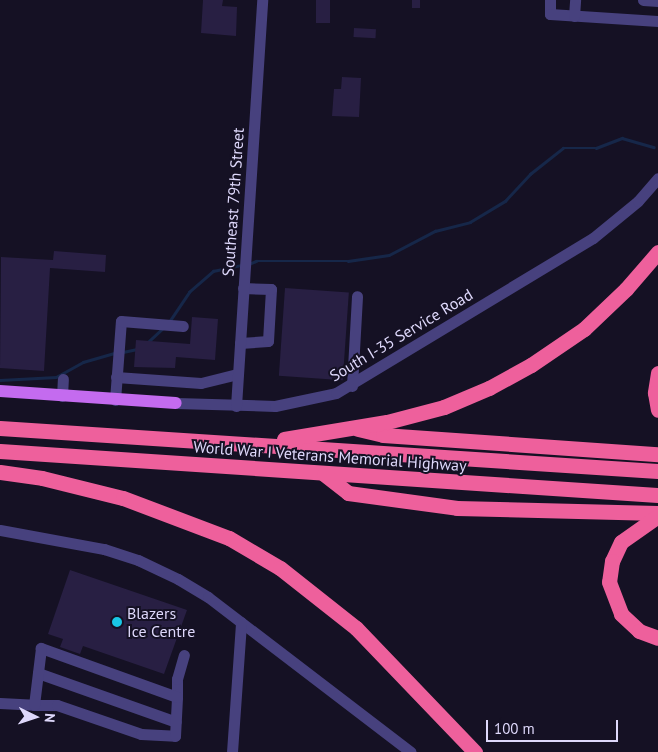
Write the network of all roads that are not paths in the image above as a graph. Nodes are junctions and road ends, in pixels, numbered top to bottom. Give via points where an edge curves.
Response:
1 (262, 0) edge
2 (550, 0) edge
3 (576, 0) edge
4 (643, 0) edge
5 (658, 1) edge
6 (574, 16) junction
7 (658, 21) edge
8 (658, 178) edge
9 (658, 252) edge
10 (243, 288) junction
11 (357, 296) dead end
12 (183, 326) dead end
13 (240, 343) junction
14 (658, 373) edge
15 (238, 374) junction
16 (116, 377) junction
17 (63, 379) dead end
18 (352, 386) junction
19 (0, 391) edge
20 (62, 396) junction
21 (115, 400) junction
22 (176, 404) joint
23 (236, 406) junction
24 (658, 410) edge
25 (354, 428) junction
26 (6, 429) edge
27 (257, 443) junction
28 (0, 451) edge
29 (658, 454) edge
30 (658, 471) edge
31 (0, 472) edge
32 (324, 474) junction
33 (658, 495) edge
34 (658, 515) edge
35 (0, 530) edge
36 (241, 622) junction
37 (658, 638) edge
38 (184, 655) dead end
39 (38, 673) junction
40 (177, 697) junction
41 (0, 703) edge
42 (34, 705) junction
43 (176, 722) junction
44 (232, 752) edge
45 (411, 752) edge
46 (475, 752) edge

1 - 10 street, Southeast 79th Street
2 - 6 street via 550,14
3 - 6 street
4 - 5 street
6 - 7 street
8 - 18 street, South I-35 Service Road via 638,201 592,238
9 - 25 highway via 626,289 584,329 531,365 444,407
10 - 13 street, Southeast 79th Street
10 - 13 street via 271,290 268,341
11 - 18 street
12 - 16 street via 120,322
13 - 15 street, Southeast 79th Street
14 - 24 highway via 655,393
15 - 16 street via 201,383
15 - 23 street, Southeast 79th Street
16 - 21 street
17 - 20 street
18 - 23 street, South I-35 Service Road via 295,404
19 - 20 main road, South I-35 Service Road
20 - 21 main road, South I-35 Service Road
21 - 22 main road, South I-35 Service Road
22 - 23 street, South I-35 Service Road
25 - 27 highway
25 - 29 highway via 383,435
26 - 27 highway, World War I Veterans Memorial Highway
27 - 30 highway, World War I Veterans Memorial Highway
28 - 32 highway, World War I Veterans Memorial Highway
31 - 46 highway via 42,478 123,498 229,538 280,568 356,628
32 - 33 highway, World War I Veterans Memorial Highway
32 - 34 highway via 348,493 457,508
34 - 37 highway via 621,542 612,561 609,582 621,614 639,630
35 - 36 street via 57,538 138,560 178,578
36 - 44 street
36 - 45 street
38 - 40 street via 177,679
39 - 40 street via 41,648
39 - 42 street
39 - 43 street
40 - 43 street
41 - 42 street
42 - 43 street via 57,705 141,734 175,736

